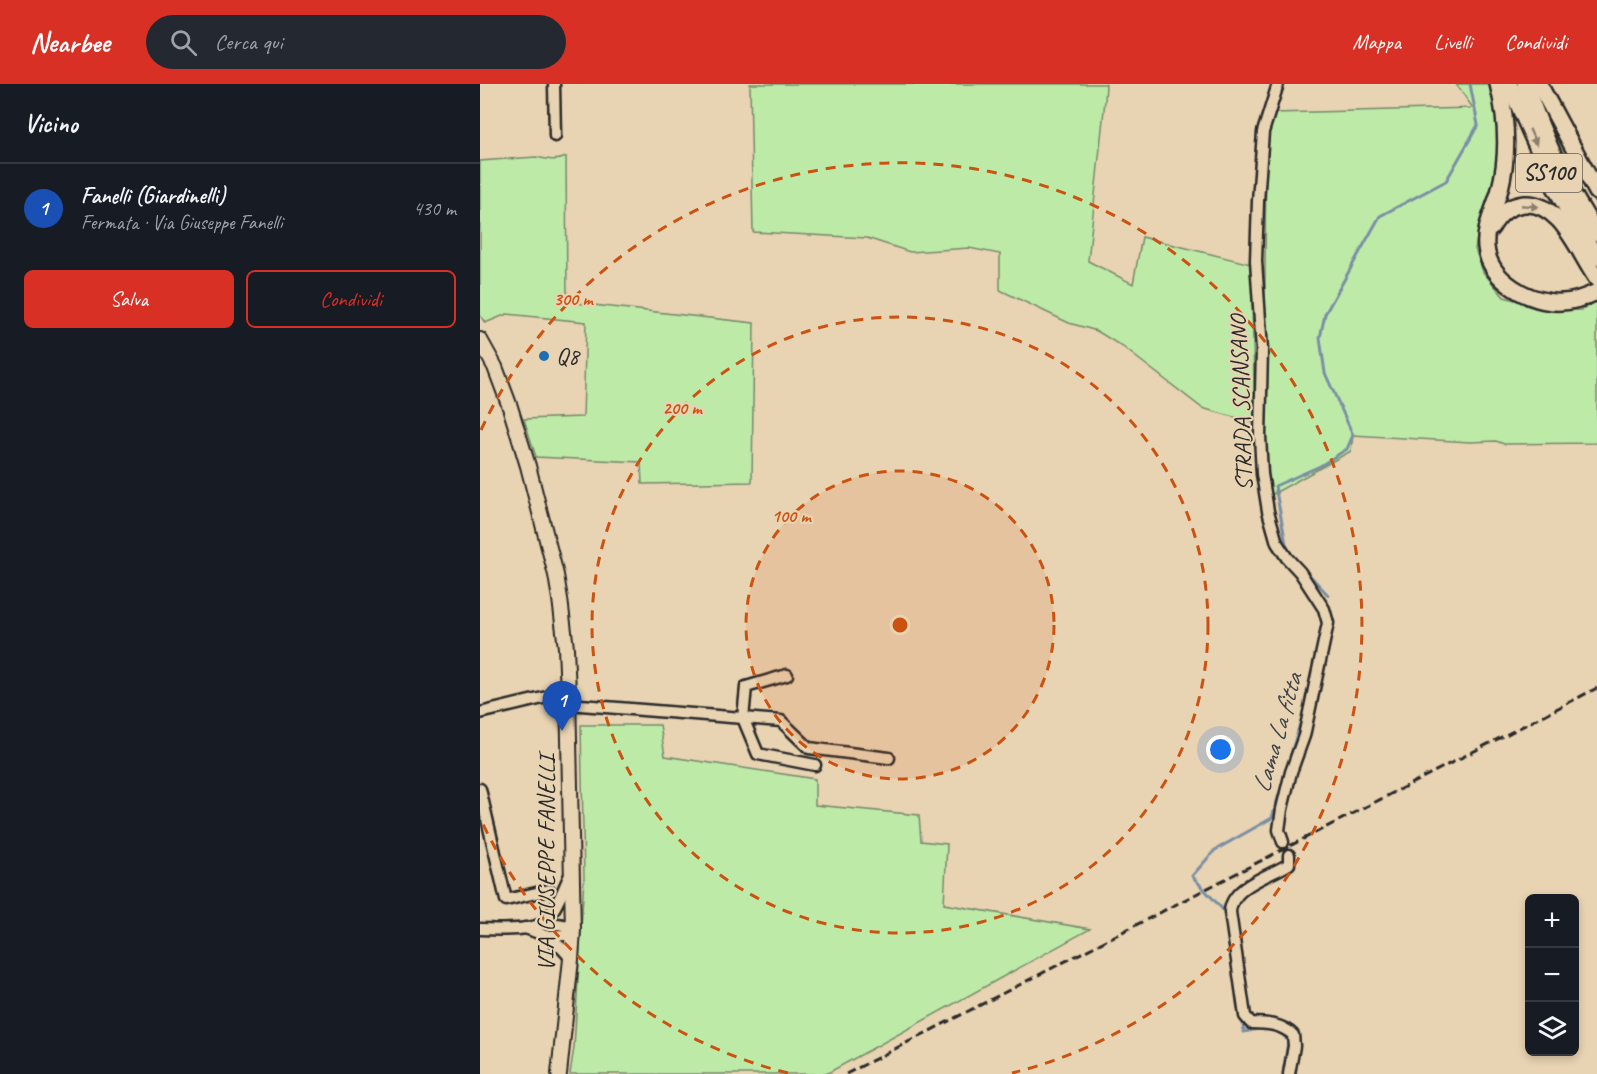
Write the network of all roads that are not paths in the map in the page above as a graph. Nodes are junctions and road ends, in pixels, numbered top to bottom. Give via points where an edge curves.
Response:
1 (554, 84) edge
2 (1278, 84) edge
3 (1498, 84) edge
4 (1509, 84) edge
5 (1525, 84) edge
6 (1539, 84) edge
7 (555, 136) dead end
8 (1597, 192) edge
9 (1597, 233) edge
10 (1486, 235) junction
11 (1595, 269) edge
12 (1597, 292) edge
13 (480, 340) edge
14 (787, 675) dead end
15 (568, 698) junction
16 (480, 713) edge
17 (743, 718) junction
18 (889, 758) dead end
19 (815, 765) dead end
20 (480, 789) edge
21 (1283, 842) dead end
22 (1289, 855) dead end
23 (571, 873) junction
24 (549, 890) dead end
25 (541, 924) junction
26 (525, 928) junction
27 (480, 929) edge
28 (573, 930) junction
29 (547, 936) junction
30 (572, 959) junction
31 (559, 1074) edge
32 (1289, 1074) edge

1 - 7 street
2 - 21 street, STRADA SCANSANO via 1263,132 1258,201 1262,474 1278,543 1324,609 1328,623 1304,736 1282,809 1279,830
3 - 10 highway, SS100 via 1506,153 1500,191
4 -> 11 highway, SS100 via 1555,187 1584,238
5 - 9 highway, SS100 via 1568,185
6 - 8 highway, SS100
10 -> 11 highway, SS100 via 1498,216 1512,206 1543,207 1562,223
10 - 12 highway, SS100 via 1492,266 1522,293 1561,303
13 - 15 main road, VIA GIUSEPPE FANELLI via 510,407 553,564 564,630
14 - 17 street via 746,687
15 - 16 street
15 - 17 street
15 - 23 main road, VIA GIUSEPPE FANELLI
17 - 18 street via 781,721 809,748
17 - 19 street via 758,754
20 - 24 street via 506,900
22 - 32 street via 1288,864 1238,893 1230,912 1245,1016 1251,1023 1281,1027 1293,1035
23 - 25 street via 551,913
23 - 28 main road, VIA GIUSEPPE FANELLI
25 - 26 street
25 - 28 street via 562,924
26 - 27 street
26 - 29 street
28 - 29 street
28 - 30 main road, VIA GIUSEPPE FANELLI
29 - 30 street
30 - 31 main road, VIA GIUSEPPE FANELLI

